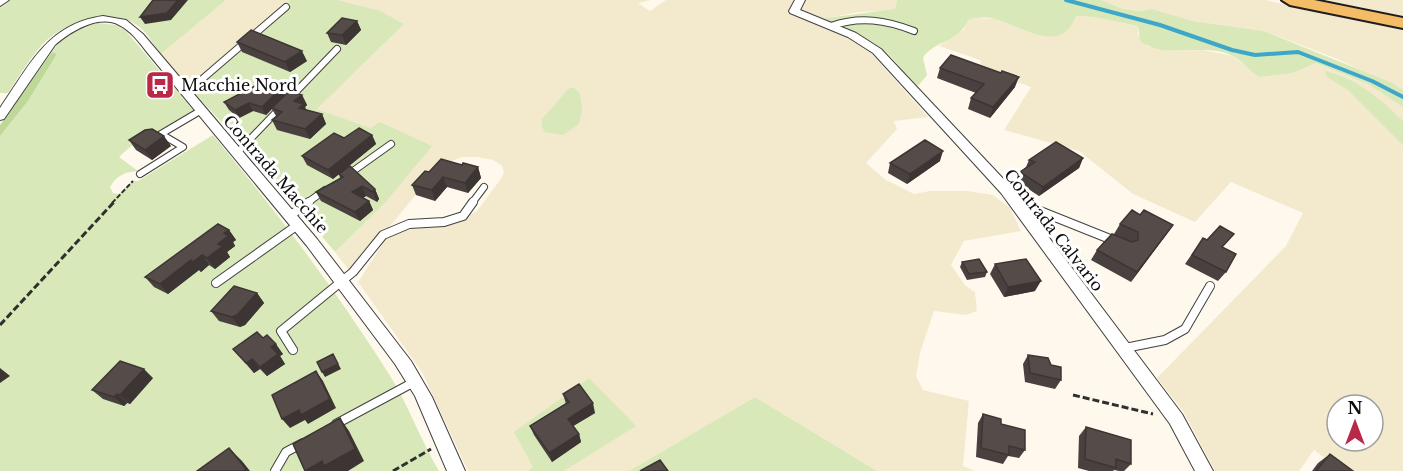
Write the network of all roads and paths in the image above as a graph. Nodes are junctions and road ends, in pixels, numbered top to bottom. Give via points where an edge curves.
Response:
1 (4, 0) edge
2 (800, 0) edge
3 (1290, 0) edge
4 (0, 3) edge
5 (286, 7) dead end
6 (1403, 23) edge
7 (831, 26) junction
8 (914, 31) dead end
9 (337, 49) dead end
10 (186, 93) junction
11 (200, 111) junction
12 (0, 116) edge
13 (391, 144) dead end
14 (237, 153) junction
15 (140, 174) joint
16 (345, 176) edge
17 (336, 183) edge
18 (484, 187) dead end
19 (1022, 212) junction
20 (295, 219) junction
21 (1127, 246) edge
22 (343, 280) junction
23 (216, 283) dead end
24 (1210, 286) dead end
25 (0, 325) edge
26 (1125, 348) junction
27 (293, 350) dead end
28 (416, 381) junction
29 (1073, 395) dead end
30 (1176, 419) junction
31 (326, 430) edge
32 (316, 435) edge
33 (442, 442) junction
34 (275, 471) edge
35 (393, 471) edge
36 (456, 471) edge
37 (1204, 471) edge

1 - 4 street
2 - 7 street, Contrada Calvario via 794,11
3 - 6 main road
5 - 10 lane
7 - 8 lane via 873,19
7 - 19 street, Contrada Calvario via 877,51
9 - 14 lane
10 - 11 street, Contrada Macchie
10 - 12 street, Contrada Macchie via 124,22 93,21 77,25 51,43
11 - 14 street, Contrada Macchie
11 - 15 lane via 161,134 183,147
13 - 16 lane
14 - 20 street, Contrada Macchie
15 - 25 path
17 - 20 lane
18 - 22 lane via 463,216 444,222 409,224 383,235
19 - 21 lane via 1040,211
19 - 26 street, Contrada Calvario
20 - 22 street, Contrada Macchie
20 - 23 lane
22 - 27 lane via 281,331
22 - 28 street, Contrada Macchie
24 - 26 lane via 1185,329 1164,340
26 - 30 street, Contrada Calvario
28 - 31 lane
28 - 33 street, Contrada Macchie
29 - 30 path
30 - 37 street, Contrada Calvario
32 - 34 lane via 286,452
33 - 35 path
33 - 36 street, Contrada Macchie

